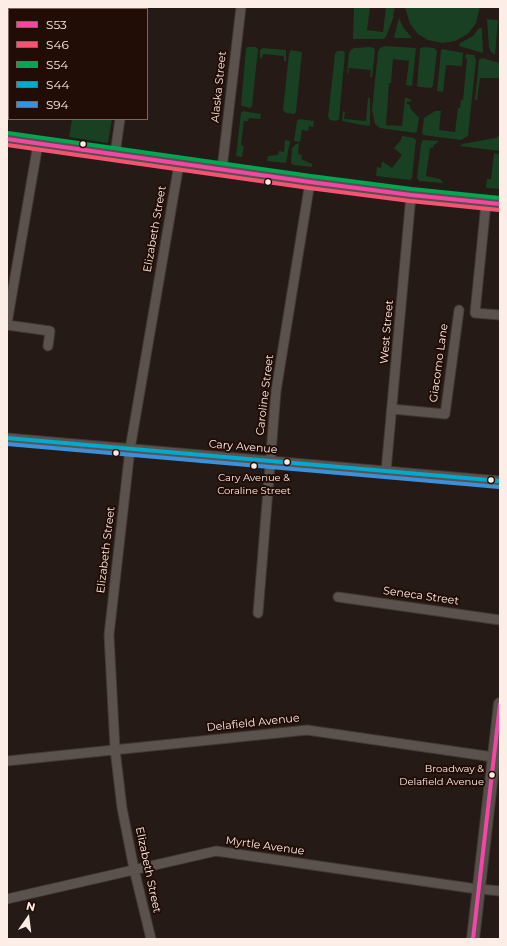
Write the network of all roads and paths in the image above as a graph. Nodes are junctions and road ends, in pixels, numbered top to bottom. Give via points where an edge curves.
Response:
1 (240, 7) edge
2 (120, 120) edge
3 (7, 139) edge
4 (38, 144) junction
5 (115, 154) junction
6 (178, 164) junction
7 (222, 169) junction
8 (310, 182) junction
9 (411, 195) junction
10 (486, 203) junction
11 (500, 204) edge
12 (459, 310) dead end
13 (500, 315) edge
14 (7, 324) edge
15 (48, 346) dead end
16 (392, 409) junction
17 (7, 438) edge
18 (130, 449) junction
19 (270, 462) junction
20 (386, 472) junction
21 (500, 482) edge
22 (338, 597) dead end
23 (258, 613) dead end
24 (500, 620) edge
25 (500, 704) edge
26 (115, 749) junction
27 (497, 758) edge
28 (7, 761) edge
29 (134, 869) junction
30 (479, 890) junction
31 (500, 891) edge
32 (7, 899) edge
33 (151, 939) edge
34 (473, 939) edge

1 - 7 street, Alaska Street
2 - 5 street
3 - 4 street
4 - 5 street
4 - 14 street
5 - 6 street
6 - 7 street
6 - 18 street, Elizabeth Street
7 - 8 street
8 - 9 street
8 - 19 street, Caroline Street via 276,391
9 - 10 street
9 - 16 street, West Street
10 - 11 street
10 - 13 street via 475,313
12 - 16 street, Giacomo Lane via 445,414
14 - 15 street via 50,331
16 - 20 street, West Street
17 - 18 street, Cary Avenue
18 - 19 street, Cary Avenue
18 - 26 street, Elizabeth Street via 109,635
19 - 20 street, Cary Avenue
19 - 23 street, Caroline Street
20 - 21 street, Cary Avenue
22 - 24 street, Seneca Street
25 - 27 street
26 - 27 street, Delafield Avenue via 307,730
26 - 28 street, Delafield Avenue
26 - 29 street, Elizabeth Street via 122,808
27 - 30 street
29 - 30 street, Myrtle Avenue via 216,851
29 - 32 street, Myrtle Avenue
29 - 33 street, Elizabeth Street
30 - 31 street, Myrtle Avenue
30 - 34 street

